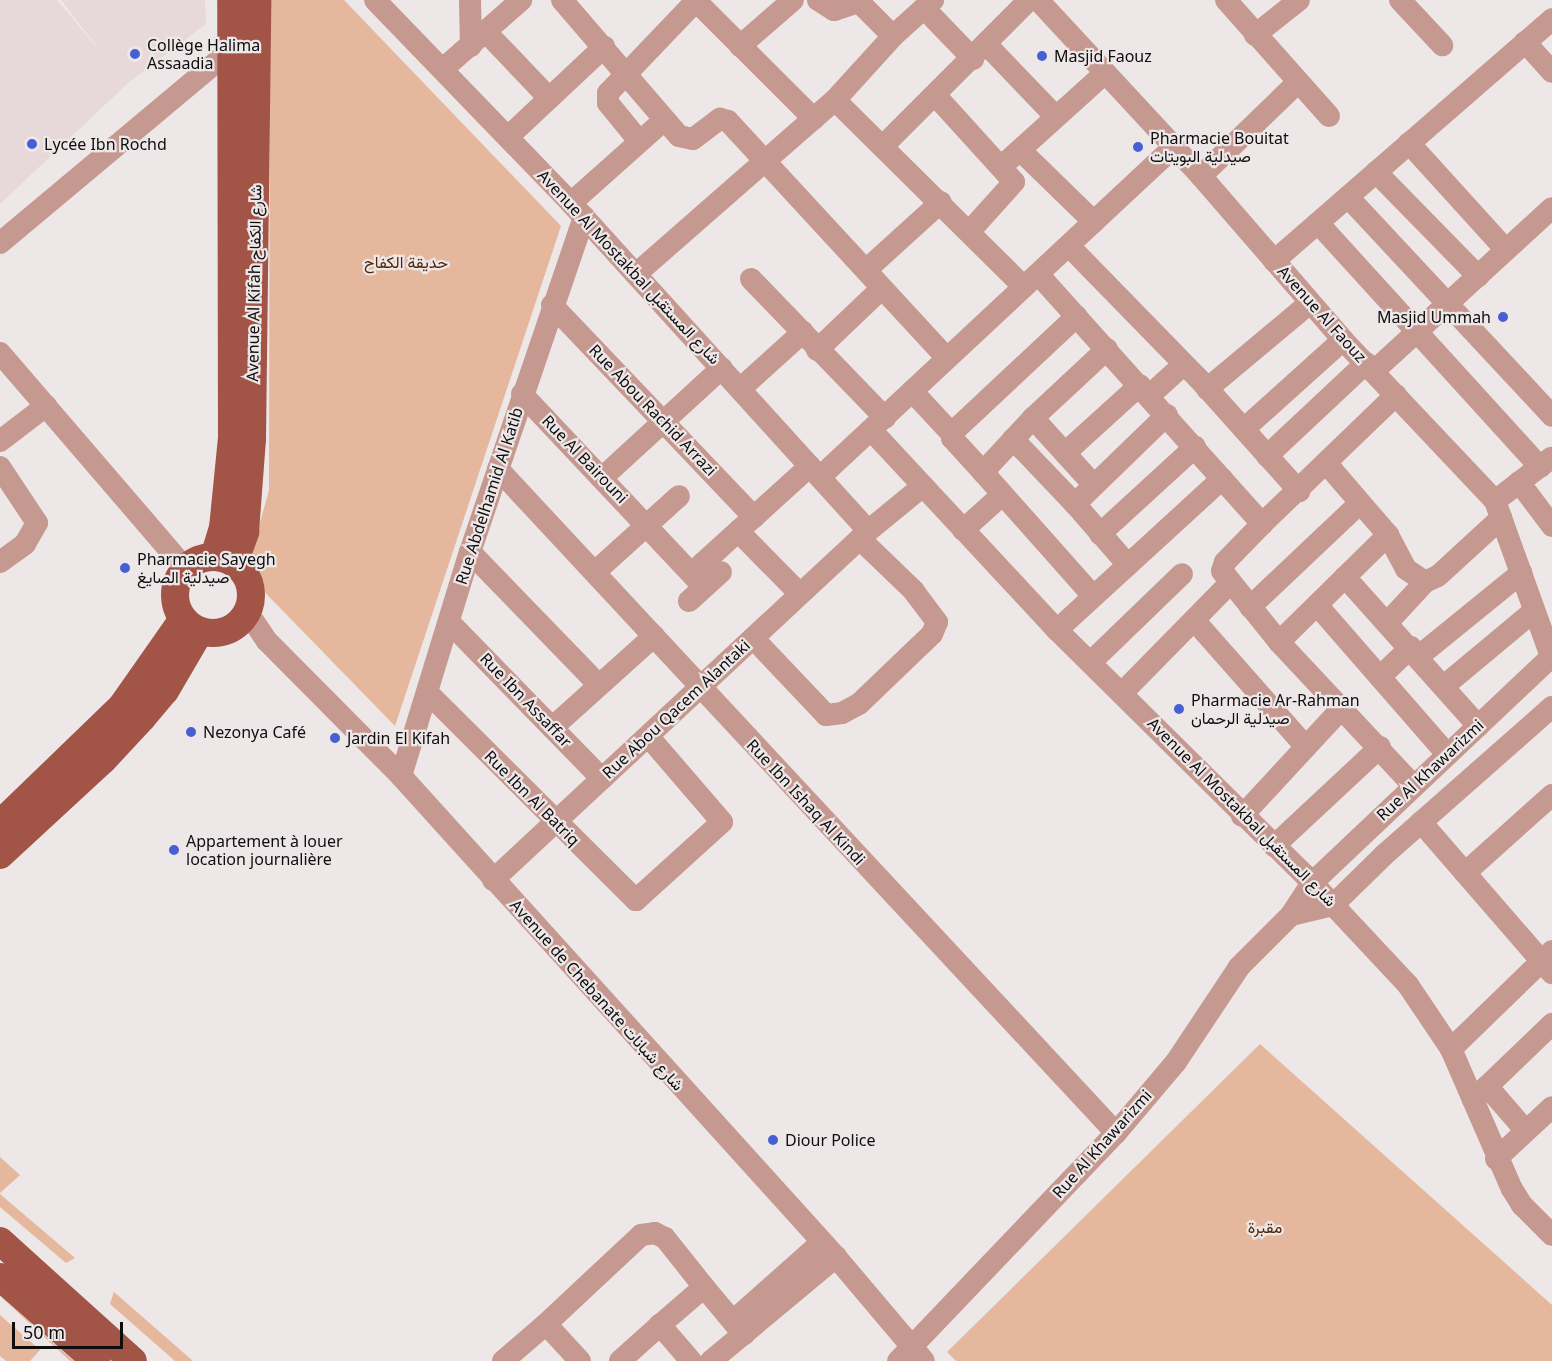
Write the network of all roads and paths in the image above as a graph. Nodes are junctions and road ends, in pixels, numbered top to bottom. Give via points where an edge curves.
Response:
1 (231, 0) edge
2 (256, 0) edge
3 (375, 0) edge
4 (470, 0) edge
5 (562, 0) edge
6 (818, 0) edge
7 (1029, 0) edge
8 (1038, 0) edge
9 (1226, 0) edge
10 (1299, 0) edge
11 (1400, 0) edge
12 (518, 1) edge
13 (695, 1) edge
14 (786, 2) edge
15 (928, 4) edge
16 (1552, 19) edge
17 (1255, 35) junction
18 (893, 36) junction
19 (479, 39) junction
20 (1525, 42) junction
21 (1442, 45) dead end
22 (740, 46) junction
23 (604, 47) junction
24 (231, 50) junction
25 (980, 52) junction
26 (444, 68) junction
27 (1552, 72) edge
28 (1105, 73) junction
29 (626, 74) junction
30 (1297, 83) junction
31 (936, 96) junction
32 (549, 98) junction
33 (835, 100) junction
34 (1329, 116) dead end
35 (1056, 117) junction
36 (814, 119) junction
37 (664, 120) junction
38 (508, 136) junction
39 (639, 141) junction
40 (1409, 143) junction
41 (883, 146) junction
42 (1174, 147) junction
43 (1020, 150) junction
44 (767, 161) junction
45 (1002, 166) junction
46 (1376, 172) junction
47 (1201, 176) junction
48 (1348, 196) junction
49 (941, 202) junction
50 (1552, 208) edge
51 (578, 210) junction
52 (1094, 222) junction
53 (1318, 223) junction
54 (969, 231) junction
55 (0, 243) edge
56 (1069, 246) junction
57 (1506, 250) junction
58 (1274, 261) junction
59 (866, 270) junction
60 (636, 274) junction
61 (1478, 276) junction
62 (751, 279) dead end
63 (1030, 280) junction
64 (880, 290) junction
65 (1310, 303) junction
66 (1447, 304) junction
67 (552, 305) junction
68 (1077, 316) junction
69 (1417, 331) junction
70 (803, 332) junction
71 (1343, 340) junction
72 (1107, 349) junction
73 (817, 350) junction
74 (0, 352) edge
75 (946, 357) junction
76 (1182, 366) junction
77 (1370, 367) junction
78 (722, 368) junction
79 (740, 389) junction
80 (1207, 389) junction
81 (1145, 390) junction
82 (912, 391) junction
83 (522, 394) junction
84 (1396, 395) junction
85 (46, 406) junction
86 (1167, 416) junction
87 (1552, 416) edge
88 (1033, 418) junction
89 (664, 421) junction
90 (879, 424) junction
91 (1244, 429) junction
92 (952, 435) junction
93 (1013, 439) junction
94 (0, 441) edge
95 (1195, 447) junction
96 (1065, 453) junction
97 (1267, 456) junction
98 (1546, 462) edge
99 (1327, 464) junction
100 (0, 467) edge
101 (498, 469) junction
102 (815, 472) junction
103 (983, 472) junction
104 (603, 477) junction
105 (1222, 479) junction
106 (1092, 483) junction
107 (1519, 483) junction
108 (923, 486) junction
109 (1299, 491) junction
110 (1002, 495) junction
111 (679, 496) dead end
112 (1360, 503) junction
113 (1075, 504) junction
114 (1498, 509) junction
115 (746, 524) junction
116 (1262, 524) junction
117 (648, 525) junction
118 (1552, 526) edge
119 (963, 530) junction
120 (1100, 534) junction
121 (864, 535) junction
122 (1388, 535) junction
123 (470, 552) junction
124 (224, 560) junction
125 (0, 562) edge
126 (1128, 564) junction
127 (186, 569) junction
128 (595, 572) junction
129 (1521, 573) junction
130 (1182, 574) dead end
131 (1345, 578) junction
132 (1425, 582) junction
133 (1229, 584) junction
134 (800, 594) junction
135 (1093, 596) junction
136 (1317, 605) junction
137 (1250, 608) junction
138 (1534, 611) junction
139 (1194, 620) junction
140 (449, 622) junction
141 (1388, 622) junction
142 (249, 624) junction
143 (192, 625) junction
144 (1057, 630) junction
145 (654, 636) junction
146 (753, 638) junction
147 (1279, 642) junction
148 (1415, 652) junction
149 (1551, 658) edge
150 (1092, 661) junction
151 (1380, 677) junction
152 (600, 685) junction
153 (1444, 686) junction
154 (701, 687) junction
155 (1123, 692) junction
156 (429, 694) junction
157 (1343, 707) junction
158 (1552, 707) edge
159 (1478, 726) junction
160 (552, 727) junction
161 (648, 736) junction
162 (1306, 747) junction
163 (1380, 747) junction
164 (1447, 754) junction
165 (401, 776) junction
166 (602, 779) junction
167 (1412, 784) junction
168 (1552, 795) edge
169 (1242, 816) junction
170 (555, 820) junction
171 (1421, 822) junction
172 (0, 824) edge
173 (1274, 846) junction
174 (0, 855) edge
175 (1465, 873) junction
176 (493, 880) junction
177 (1312, 883) junction
178 (1333, 905) junction
179 (1291, 915) junction
180 (1548, 961) edge
181 (1552, 1024) edge
182 (1451, 1049) junction
183 (1480, 1093) junction
184 (1552, 1107) edge
185 (1525, 1130) junction
186 (1116, 1133) junction
187 (1497, 1159) junction
188 (1552, 1235) edge
189 (0, 1241) edge
190 (829, 1250) junction
191 (0, 1277) edge
192 (704, 1287) junction
193 (546, 1324) junction
194 (660, 1325) junction
195 (739, 1328) junction
196 (911, 1356) edge
197 (96, 1361) edge
198 (133, 1361) edge
199 (503, 1361) edge
200 (580, 1361) edge
201 (620, 1361) edge
202 (690, 1361) edge
203 (711, 1361) edge

1 - 24 main road, Avenue Al Kifah شارع الكفاح
2 - 124 main road, Avenue Al Kifah شارع الكفاح via 252,439 245,532
3 - 26 street, Avenue Al Mostakbal شارع المستقبل
4 - 19 street
5 - 23 street
6 - 18 street via 834,10 859,2
7 - 25 street
8 - 28 street, Avenue Al Faouz
9 - 17 street
10 - 17 street
11 - 21 street
12 - 19 street
13 - 22 street
13 - 29 street
14 - 22 street
15 - 18 street
15 - 25 street
16 - 20 street
17 - 30 street
18 - 33 street
19 - 26 street
19 - 32 street
20 - 27 street
20 - 40 street
22 - 36 street
23 - 29 street
23 - 32 street
24 - 55 street
24 - 124 main road, Avenue Al Kifah شارع الكفاح via 232,438 223,528
25 - 31 street
25 - 35 street
26 - 38 street, Avenue Al Mostakbal شارع المستقبل
28 - 35 street
28 - 42 street, Avenue Al Faouz
29 - 37 street
29 - 39 street via 607,98
30 - 34 street
30 - 47 street
31 - 41 street
31 - 45 street
32 - 38 street
33 - 36 street
33 - 41 street
35 - 43 street
36 - 44 street
37 - 39 street
37 - 44 street via 686,140 701,136 724,119
38 - 51 street, Avenue Al Mostakbal شارع المستقبل
39 - 51 street
40 - 46 street
40 - 57 street
41 - 49 street
42 - 47 street, Avenue Al Faouz
42 - 52 street
43 - 45 street
43 - 52 street
44 - 59 street
44 - 60 street
45 - 54 street via 1012,177 1013,186
46 - 48 street
46 - 61 street
47 - 58 street, Avenue Al Faouz
48 - 53 street
48 - 66 street
49 - 54 street
49 - 59 street
50 - 57 street
51 - 60 street, Avenue Al Mostakbal شارع المستقبل
51 - 67 street, Rue Abdelhamid Al Katib
52 - 56 street
53 - 58 street
53 - 69 street
54 - 63 street
56 - 63 street
56 - 76 street
57 - 61 street
58 - 65 street, Avenue Al Faouz
59 - 64 street
60 - 78 street, Avenue Al Mostakbal شارع المستقبل
61 - 66 street
62 - 70 street, Avenue Al Mostakbal شارع المستقبل
63 - 68 street
63 - 75 street
64 - 73 street
64 - 75 street
65 - 71 street, Avenue Al Faouz
65 - 80 street
66 - 69 street
66 - 87 street
67 - 83 street, Rue Abdelhamid Al Katib
67 - 89 street, Rue Abou Rachid Arrazi
68 - 72 street
68 - 92 street
69 - 77 street
69 - 98 street
70 - 73 street, Avenue Al Mostakbal شارع المستقبل
70 - 79 street
71 - 77 street, Avenue Al Faouz
71 - 91 street
72 - 81 street
72 - 88 street
73 - 90 street, Avenue Al Mostakbal شارع المستقبل
74 - 85 street
75 - 82 street
76 - 80 street
76 - 81 street
77 - 84 street, Avenue Al Faouz
77 - 97 street
78 - 79 street, Avenue Al Mostakbal شارع المستقبل
78 - 89 street
79 - 102 street, Avenue Al Mostakbal شارع المستقبل
80 - 91 street
81 - 86 street
81 - 96 street
82 - 90 street
82 - 92 street
83 - 101 street, Rue Abdelhamid Al Katib
83 - 104 street, Rue Al Bairouni
84 - 99 street
84 - 114 street, Avenue Al Faouz
85 - 94 street
85 - 127 street
86 - 95 street
86 - 106 street
88 - 93 street
88 - 96 street
89 - 104 street
89 - 115 street, Rue Abou Rachid Arrazi
90 - 102 street
90 - 108 street, Avenue Al Mostakbal شارع المستقبل
91 - 97 street
92 - 103 street
93 - 103 street
93 - 113 street
95 - 105 street
95 - 120 street
96 - 106 street
97 - 109 street
98 - 107 street
99 - 109 street
99 - 112 street
100 - 125 street via 37,523 25,544
101 - 123 street, Rue Abdelhamid Al Katib
101 - 128 street, Rue Ibn Ishaq Al Kindi
102 - 115 street
102 - 121 street, Avenue Al Mostakbal شارع المستقبل
103 - 110 street
104 - 117 street, Rue Al Bairouni
105 - 116 street
105 - 126 street
106 - 113 street
107 - 114 street
107 - 118 street
108 - 119 street, Avenue Al Mostakbal شارع المستقبل
108 - 121 street, Rue Abou Qacem Alantaki
109 - 116 street
110 - 119 street
110 - 135 street
111 - 117 street
112 - 122 street
112 - 137 street
113 - 120 street
114 - 129 street, Avenue Al Faouz
114 - 132 street via 1438,576
115 - 117 street, Rue Al Bairouni via 702,583
115 - 134 street, Rue Abou Rachid Arrazi
116 - 133 street via 1222,566 1222,576
117 - 128 street
119 - 144 street, Avenue Al Mostakbal شارع المستقبل
120 - 126 street
121 - 134 street, Rue Abou Qacem Alantaki
121 - 146 street, Avenue Al Mostakbal شارع المستقبل via 936,622 932,634 859,704 826,715
122 - 131 street
122 - 132 street via 1406,569
123 - 140 street, Rue Abdelhamid Al Katib
123 - 152 street
124 - 127 main road
124 - 142 main road via 250,583
126 - 135 street
127 - 143 main road via 175,599
128 - 145 street, Rue Ibn Ishaq Al Kindi
129 - 138 street, Avenue Al Faouz
129 - 148 street
130 - 150 street
131 - 136 street
131 - 141 street
132 - 141 street
133 - 137 street
133 - 139 street
134 - 146 street, Rue Abou Qacem Alantaki
135 - 144 street
136 - 147 street
136 - 151 street
137 - 147 street
138 - 149 street, Avenue Al Faouz
138 - 153 street
139 - 155 street
139 - 162 street
140 - 156 street, Rue Abdelhamid Al Katib
140 - 160 street, Rue Ibn Assaffar
141 - 148 street
142 - 143 main road via 224,632
142 - 165 street, Avenue de Chebanate شارع شبانات
143 - 172 main road via 122,706
143 - 174 main road via 165,692 103,760
144 - 150 street, Avenue Al Mostakbal شارع المستقبل
145 - 152 street
145 - 154 street, Rue Ibn Ishaq Al Kindi
146 - 154 street, Rue Abou Qacem Alantaki
147 - 157 street
148 - 151 street
148 - 153 street
149 - 159 street, Rue Al Khawarizmi
150 - 155 street, Avenue Al Mostakbal شارع المستقبل
151 - 164 street
152 - 160 street
153 - 159 street
154 - 161 street, Rue Abou Qacem Alantaki
154 - 186 street, Rue Ibn Ishaq Al Kindi
155 - 169 street, Avenue Al Mostakbal شارع المستقبل
156 - 165 street, Rue Abdelhamid Al Katib
156 - 170 street, Rue Ibn Al Batriq
157 - 162 street
157 - 163 street
158 - 171 street, Rue Al Khawarizmi
159 - 164 street, Rue Al Khawarizmi
160 - 166 street, Rue Ibn Assaffar
161 - 166 street, Rue Abou Qacem Alantaki
161 - 170 street, Rue Ibn Al Batriq via 722,822 636,900
162 - 169 street
163 - 167 street
163 - 173 street
164 - 167 street, Rue Al Khawarizmi
165 - 176 street, Avenue de Chebanate شارع شبانات
166 - 170 street, Rue Abou Qacem Alantaki
167 - 177 street, Rue Al Khawarizmi
168 - 175 street
169 - 173 street, Avenue Al Mostakbal شارع المستقبل
170 - 176 street, Rue Abou Qacem Alantaki
171 - 175 street
171 - 178 street, Rue Al Khawarizmi
173 - 177 street, Avenue Al Mostakbal شارع المستقبل
175 - 180 street
176 - 190 street, Avenue de Chebanate شارع شبانات
177 - 178 street, Avenue Al Mostakbal شارع المستقبل
177 - 179 street, Rue Al Khawarizmi
178 - 179 street, Rue Al Khawarizmi
178 - 182 street, Avenue Al Mostakbal شارع المستقبل via 1408,985
179 - 186 street, Rue Al Khawarizmi via 1239,968 1176,1062
180 - 182 street
181 - 183 street
182 - 183 street, Avenue Al Mostakbal شارع المستقبل
183 - 185 street
183 - 187 street, Avenue Al Mostakbal شارع المستقبل
184 - 185 street
185 - 187 street
186 - 196 street, Rue Al Khawarizmi
187 - 188 street, Avenue Al Mostakbal شارع المستقبل via 1522,1205
189 - 198 main road
190 - 195 street
190 - 196 street, Avenue de Chebanate شارع شبانات
191 - 197 main road
192 - 193 street via 665,1238 649,1233 631,1243
192 - 194 street
192 - 195 street
193 - 199 street
193 - 200 street
194 - 201 street
194 - 202 street
195 - 203 street

